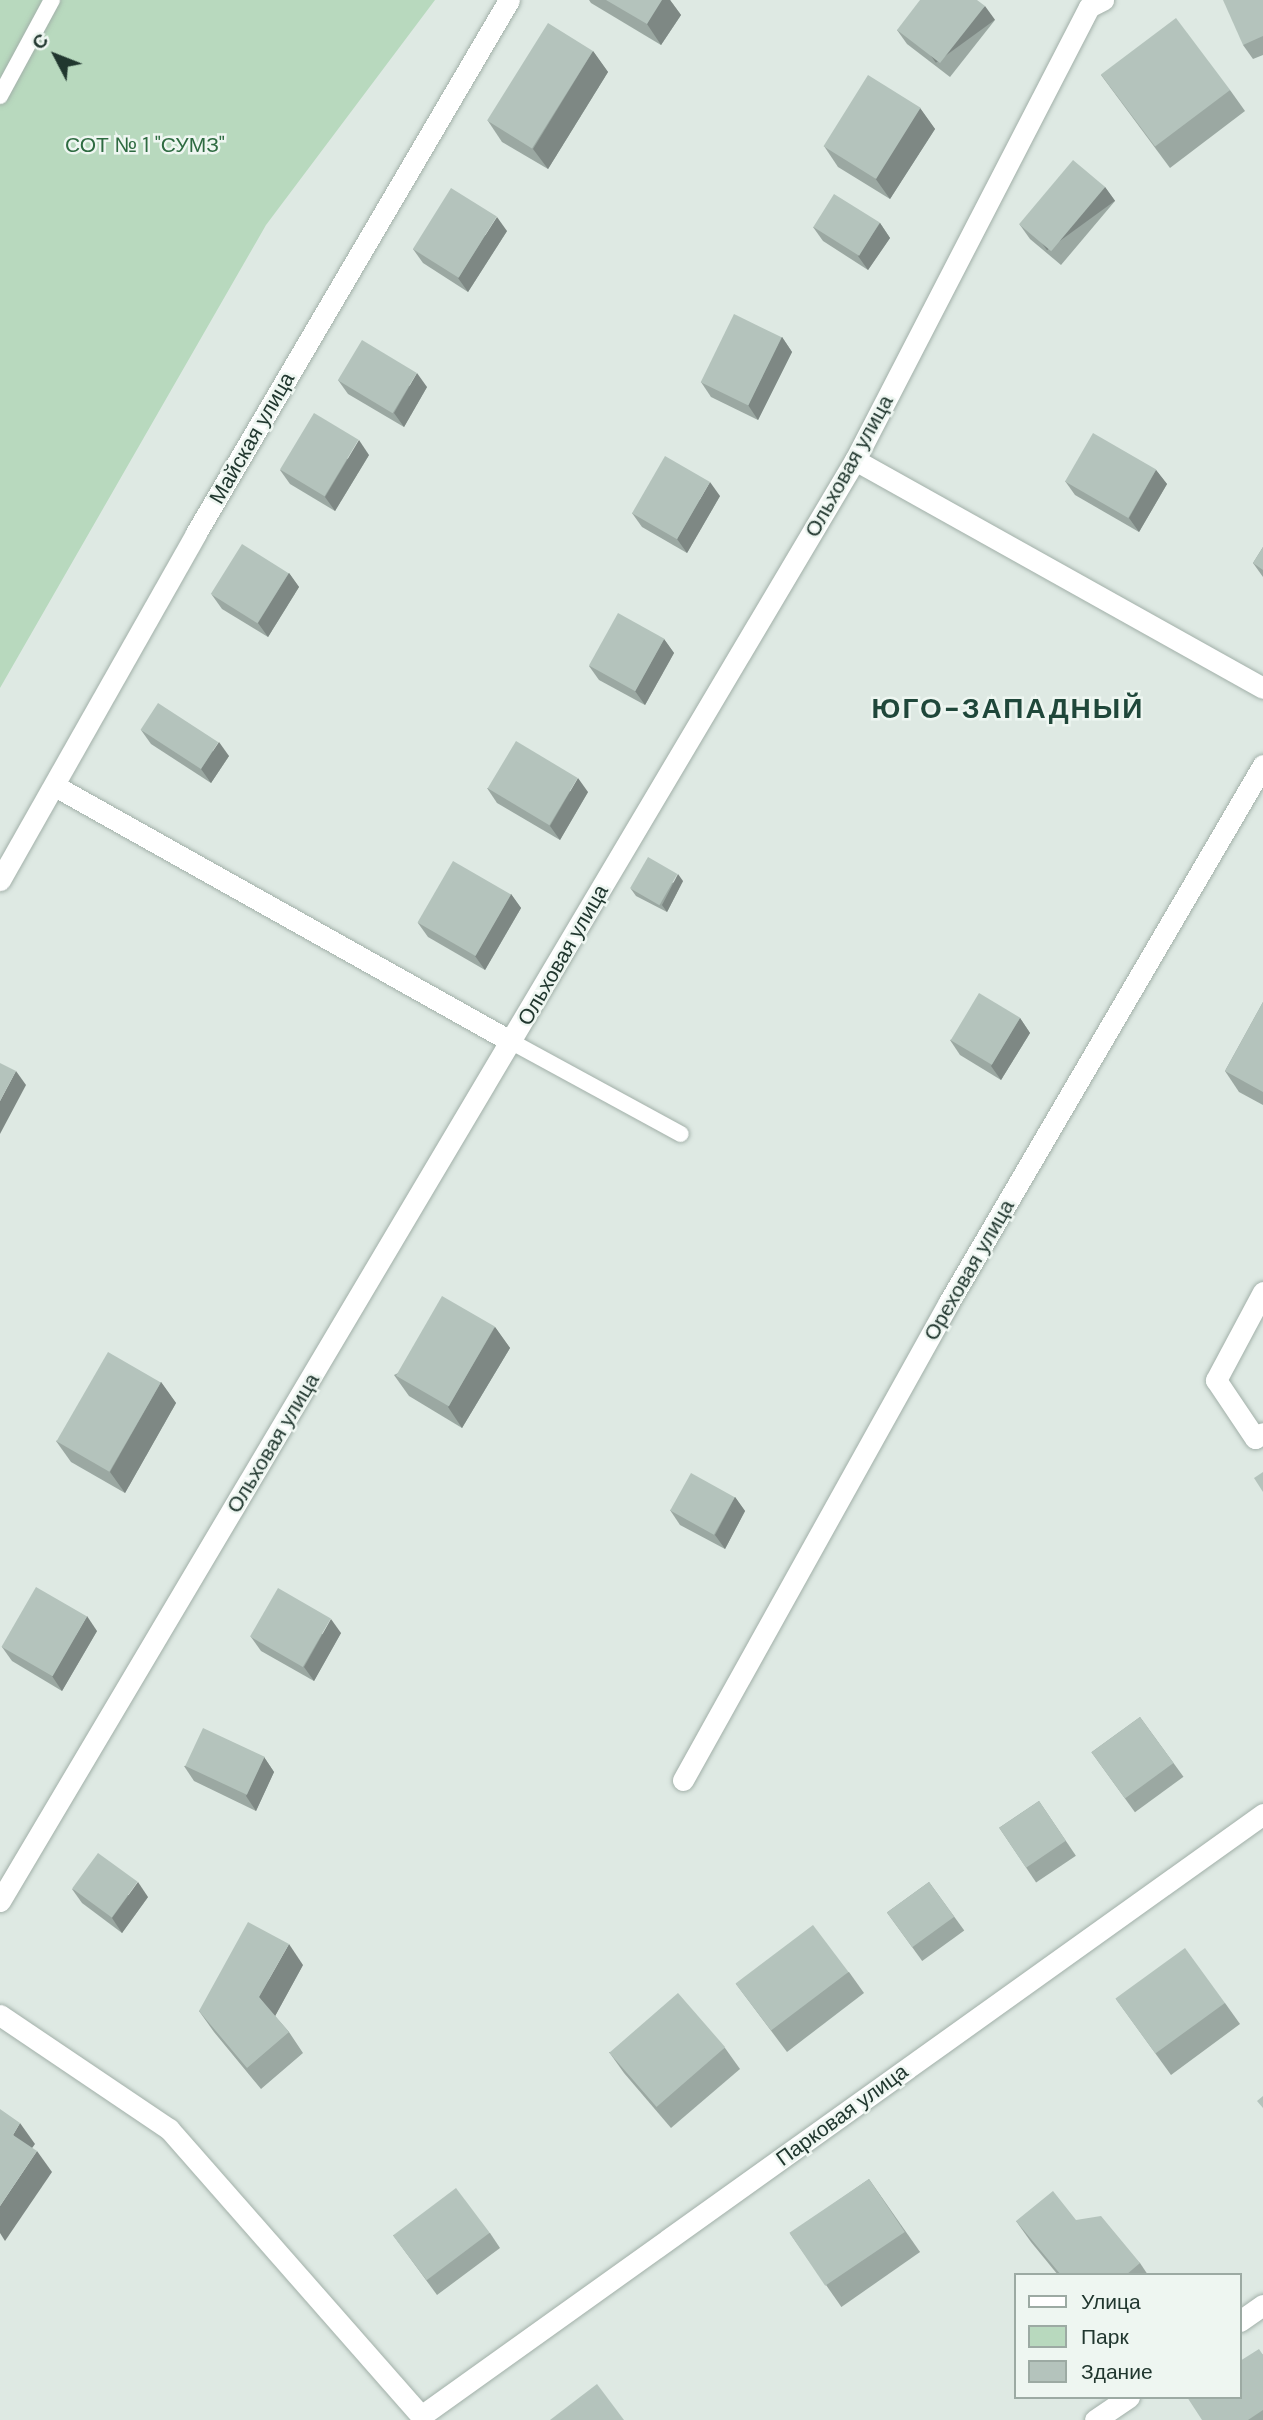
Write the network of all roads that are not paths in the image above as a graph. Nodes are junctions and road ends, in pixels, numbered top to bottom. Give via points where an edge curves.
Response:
1 (52, 0) edge
2 (509, 0) edge
3 (1103, 0) edge
4 (0, 96) edge
5 (855, 460) junction
6 (1263, 688) edge
7 (1263, 765) edge
8 (55, 786) junction
9 (0, 880) edge
10 (512, 1042) junction
11 (681, 1134) dead end
12 (1263, 1292) edge
13 (1263, 1433) edge
14 (683, 1780) dead end
15 (1263, 1814) edge
16 (0, 1901) edge
17 (0, 2015) edge
18 (1263, 2305) edge
19 (1242, 2320) edge
20 (1126, 2399) edge
21 (421, 2418) edge
22 (1095, 2420) edge

1 - 4 lane
2 - 8 street, Майская улица via 196,533
3 - 5 street, Ольховая улица via 1089,7
5 - 6 street
5 - 10 street, Ольховая улица
7 - 14 street, Ореховая улица via 949,1302
8 - 9 street, Майская улица
8 - 10 street
10 - 11 lane
10 - 16 street, Ольховая улица
12 - 13 street via 1216,1380 1255,1438
15 - 21 street, Парковая улица
17 - 21 street via 169,2129
18 - 19 street
20 - 22 street

